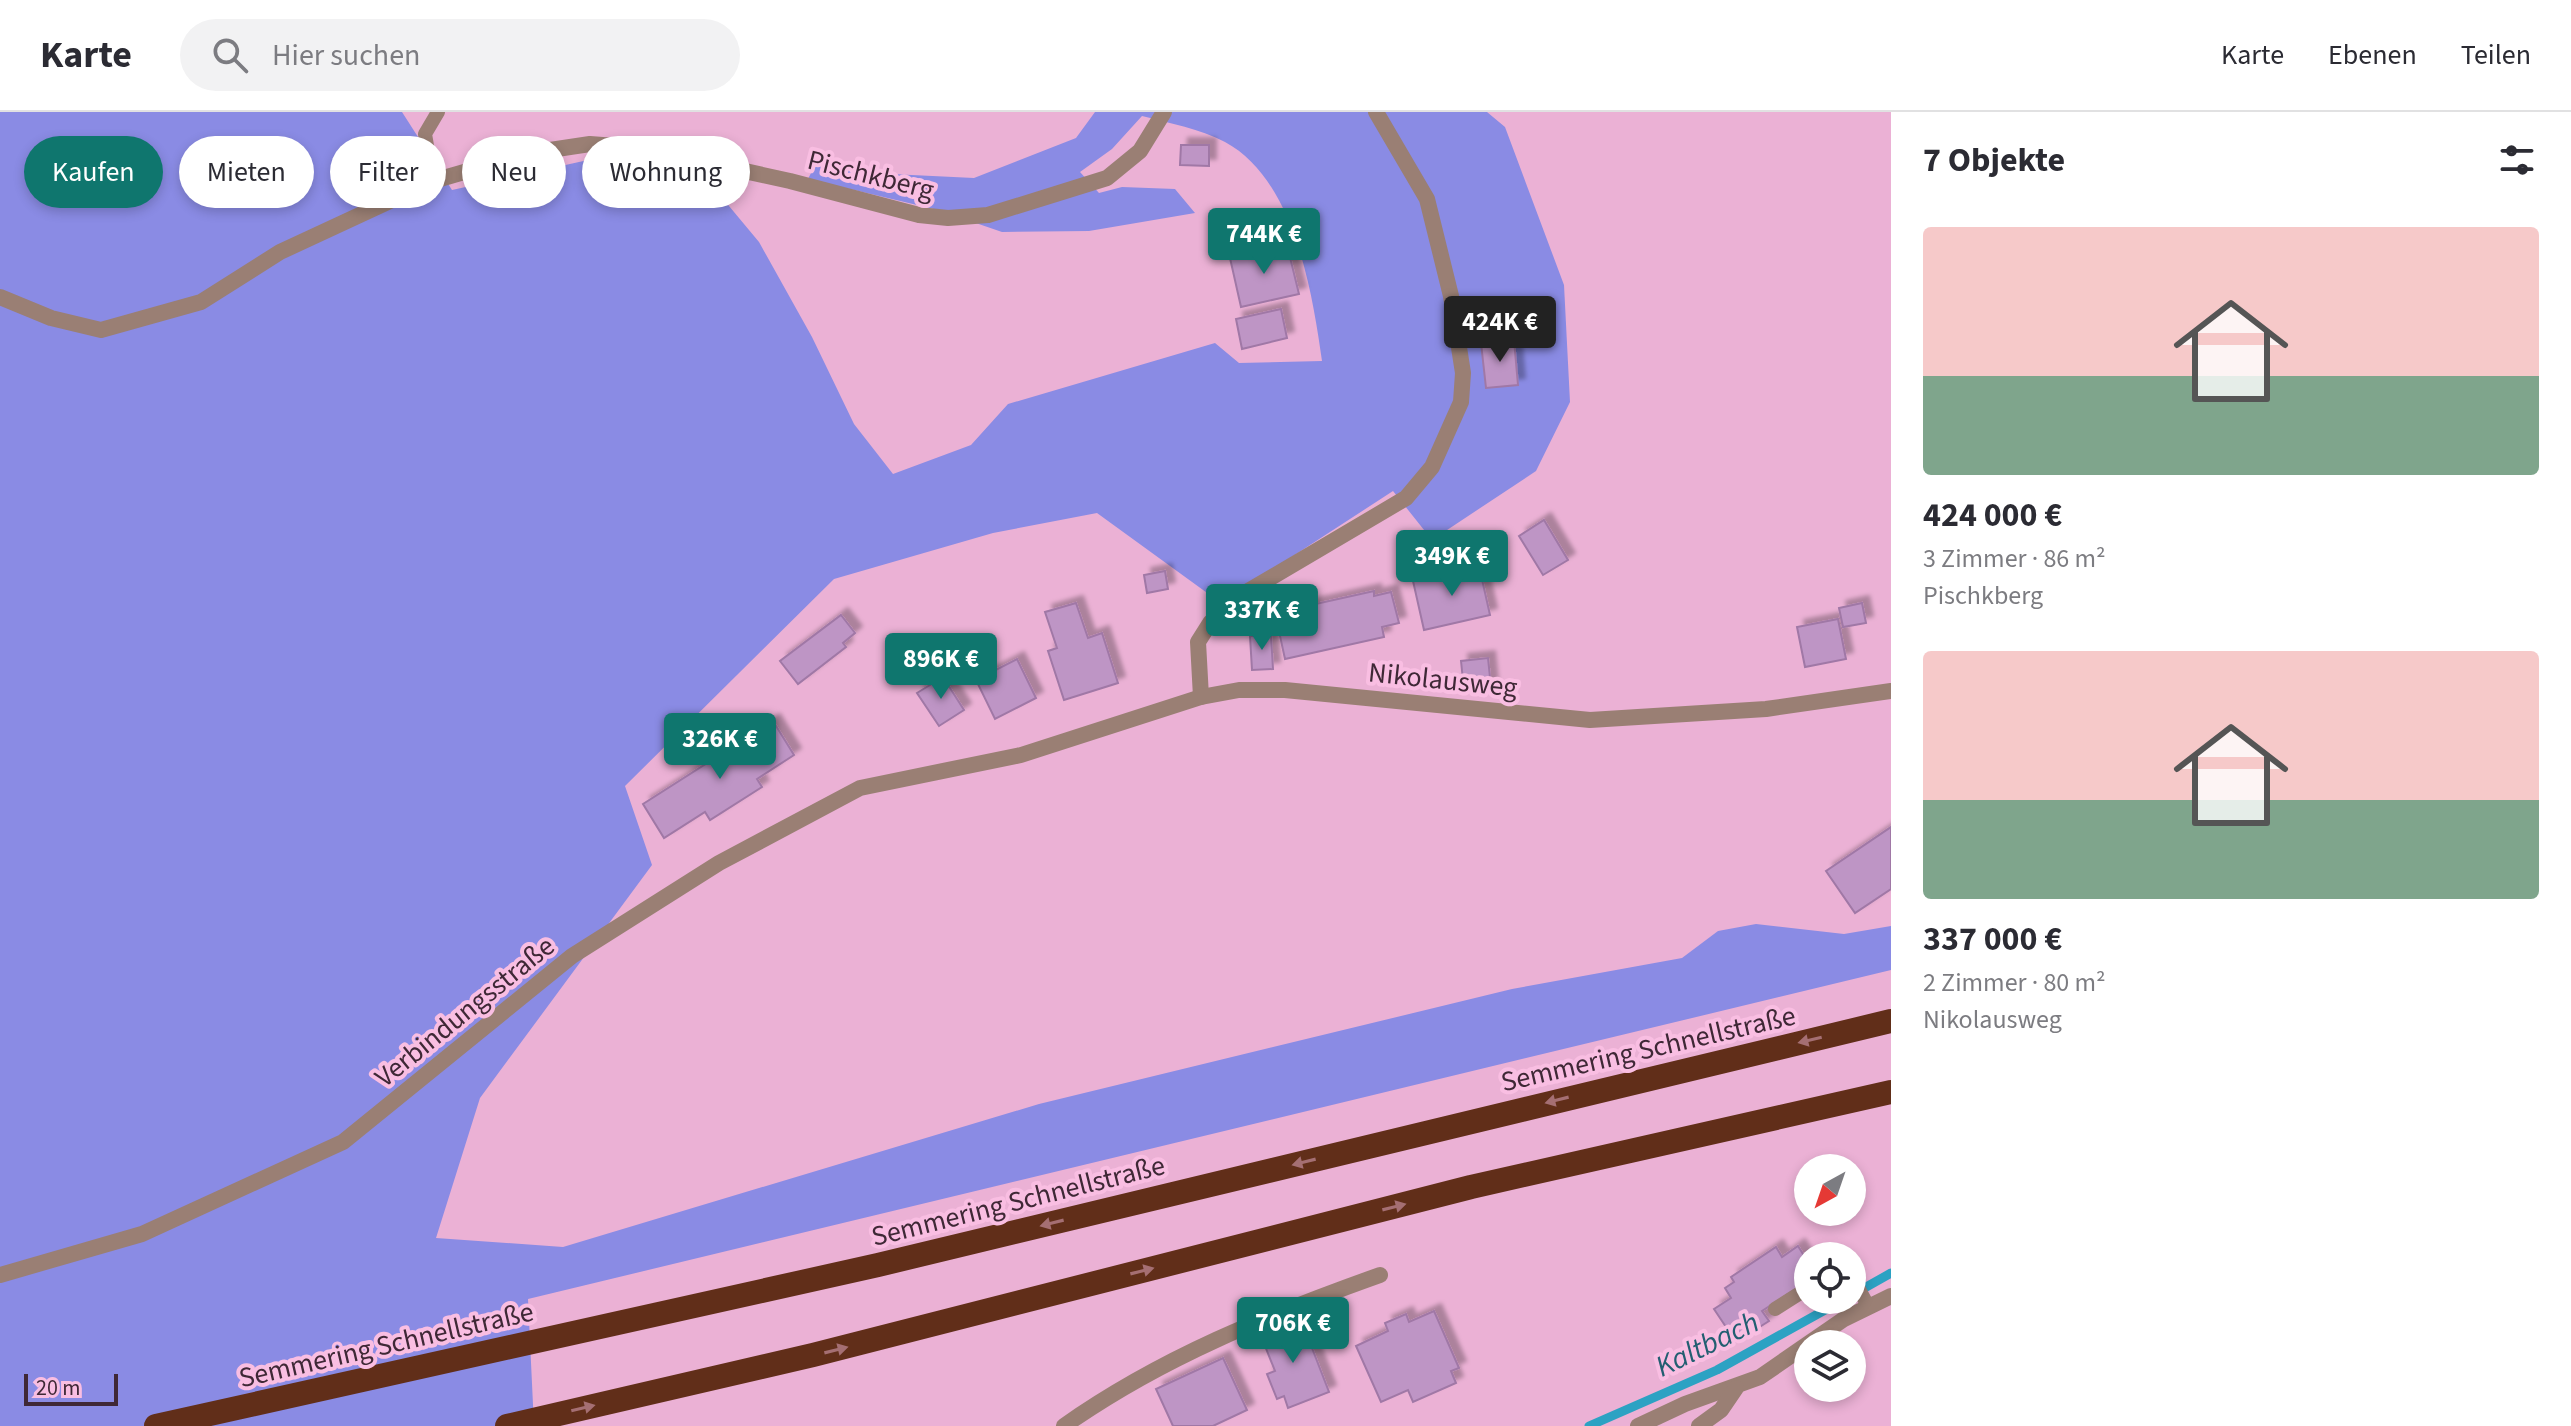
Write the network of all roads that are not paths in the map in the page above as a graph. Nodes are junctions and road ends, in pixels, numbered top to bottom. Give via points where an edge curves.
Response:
1 (438, 112) edge
2 (1164, 112) edge
3 (1376, 112) edge
4 (425, 136) edge
5 (446, 177) edge
6 (375, 208) edge
7 (0, 297) edge
8 (1891, 691) edge
9 (1201, 697) junction
10 (951, 769) joint
11 (1891, 1021) edge
12 (1891, 1092) edge
13 (0, 1275) edge
14 (1380, 1275) dead end
15 (1891, 1296) edge
16 (1794, 1297) edge
17 (1866, 1301) edge
18 (1775, 1309) dead end
19 (1847, 1314) edge
20 (1736, 1388) junction
21 (156, 1426) edge
22 (507, 1426) edge
23 (1064, 1426) edge
24 (1638, 1426) edge
25 (1699, 1426) edge

1 - 4 lane
2 - 5 street, Pischkberg via 1140,151 1107,178 972,218 919,215 790,181 640,148 602,145 530,153
3 - 9 street via 1427,199 1454,309 1463,373 1461,402 1432,467 1406,498 1233,600 1210,623 1198,642
6 - 7 street, Pischkberg via 280,252 201,302 101,330 51,318
8 - 9 street, Nikolausweg via 1766,709 1590,720 1285,690
9 - 10 street, Nikolausweg via 1021,755
10 - 13 street, Verbindungsstraße via 860,788 719,863 572,956 343,1142 142,1234
11 -> 21 highway, Semmering Schnellstraße via 878,1265
22 -> 12 highway via 828,1352 1471,1187
14 - 23 street via 1208,1342 1128,1383
15 - 17 street
16 - 18 lane
19 - 20 street via 1760,1377
20 - 24 street
20 - 25 street via 1721,1410

